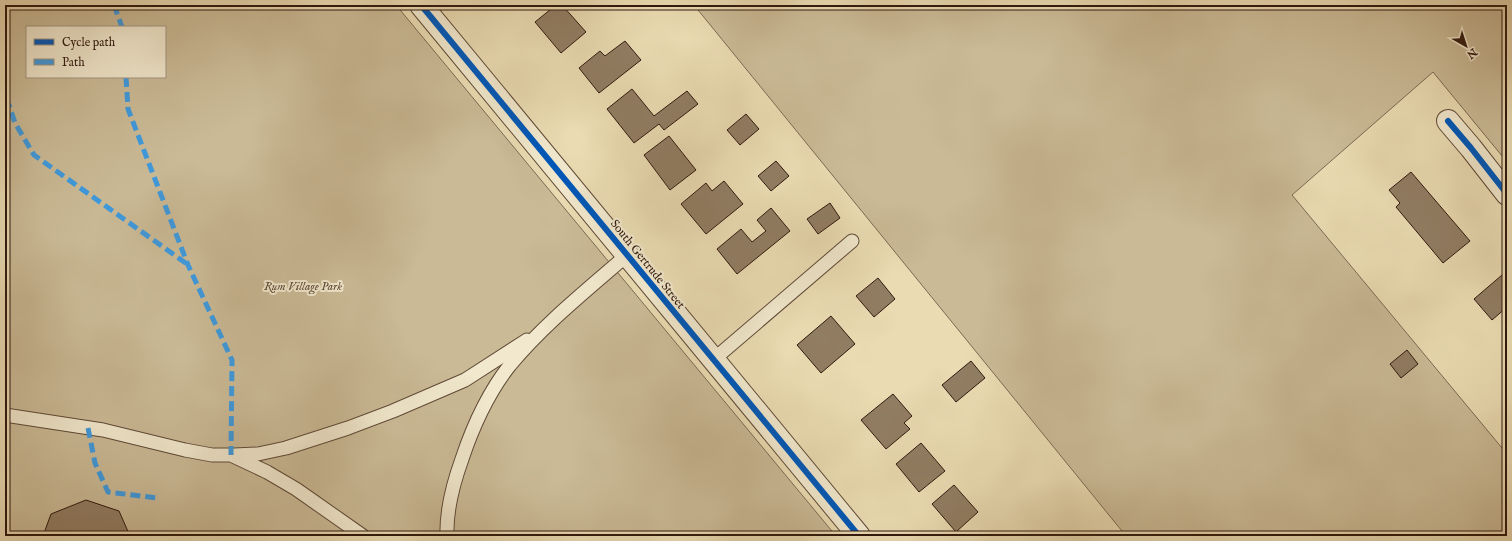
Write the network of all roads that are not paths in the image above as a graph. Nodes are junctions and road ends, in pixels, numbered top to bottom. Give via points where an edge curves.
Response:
1 (421, 5) edge
2 (1448, 121) dead end
3 (1507, 194) edge
4 (852, 241) dead end
5 (627, 255) junction
6 (544, 329) junction
7 (713, 360) junction
8 (5, 415) edge
9 (231, 456) junction
10 (363, 536) edge
11 (447, 536) edge
12 (859, 536) edge

1 - 5 street, South Gertrude Street
2 - 3 street
4 - 7 lane
5 - 6 lane
5 - 7 street, South Gertrude Street
6 - 9 lane via 465,380 392,411 286,448
6 - 11 lane via 510,365 492,391 471,433 452,489
7 - 12 street, South Gertrude Street
8 - 9 lane via 103,430 185,450
9 - 10 lane via 267,472 296,489

